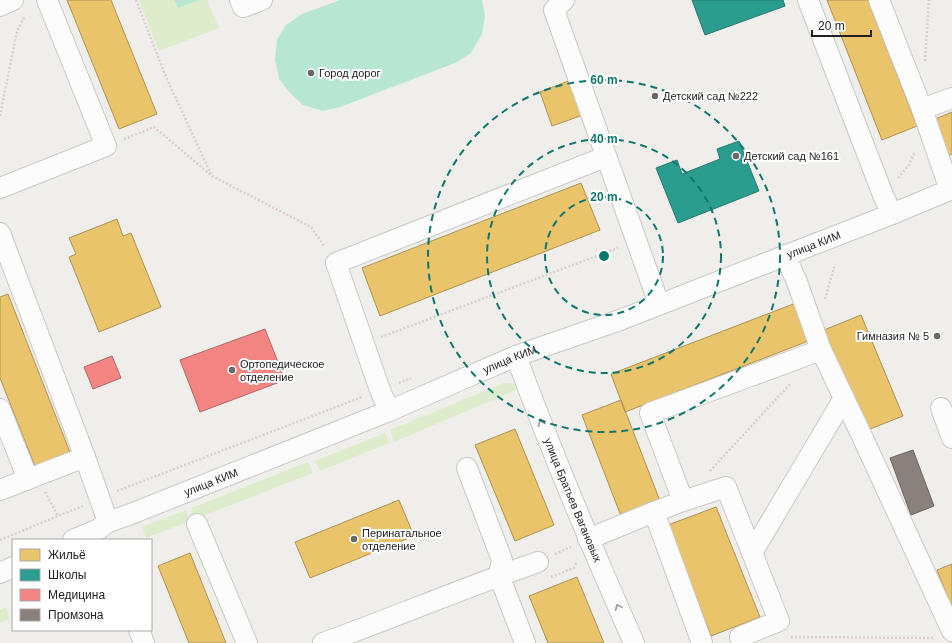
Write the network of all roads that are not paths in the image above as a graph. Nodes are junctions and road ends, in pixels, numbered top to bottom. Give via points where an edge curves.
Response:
1 (47, 0) edge
2 (240, 0) edge
3 (262, 0) edge
4 (564, 0) edge
5 (808, 0) edge
6 (879, 0) edge
7 (0, 6) edge
8 (20, 6) edge
9 (952, 98) edge
10 (922, 110) junction
11 (606, 157) junction
12 (0, 188) edge
13 (951, 189) edge
14 (892, 214) junction
15 (0, 233) edge
16 (785, 255) junction
17 (659, 304) junction
18 (821, 350) junction
19 (516, 356) junction
20 (844, 398) junction
21 (941, 408) dead end
22 (0, 409) edge
23 (389, 411) junction
24 (952, 438) edge
25 (85, 457) junction
26 (467, 468) dead end
27 (32, 478) junction
28 (0, 490) edge
29 (683, 501) junction
30 (654, 512) junction
31 (197, 524) dead end
32 (103, 530) edge
33 (588, 538) junction
34 (76, 539) edge
35 (752, 553) junction
36 (538, 562) road end
37 (12, 567) edge
38 (0, 573) edge
39 (499, 576) junction
40 (139, 631) edge
41 (945, 638) edge
42 (736, 641) edge
43 (144, 643) edge
44 (247, 643) edge
45 (323, 643) edge
46 (525, 643) edge
47 (634, 643) edge
48 (702, 643) edge

1 - 12 street via 106,146
2 - 3 street via 243,7
4 - 11 street via 554,10
5 - 14 street
6 - 10 street
7 - 8 street
9 - 10 street
10 - 13 street
11 - 17 street
11 - 23 street via 336,263
13 - 14 street, улица КИМ
14 - 16 street, улица КИМ
15 - 25 street
16 - 17 street, улица КИМ
16 - 18 street
17 - 19 street, улица КИМ
18 - 20 street
18 - 29 street via 650,413
19 - 23 street, улица КИМ
33 -> 19 street, улица Братьев Вагановых
20 - 35 street
20 - 41 street
21 - 24 street
22 - 27 street
23 - 32 street, улица КИМ via 132,514
25 - 27 street
25 - 32 street
26 - 39 street via 502,560
27 - 28 street
29 - 30 street
29 - 35 street via 726,487
30 - 33 street
30 - 48 street
31 - 44 street
32 - 34 street, улица КИМ
47 -> 33 street, улица Братьев Вагановых
35 - 42 street via 778,621
36 - 39 street
37 - 38 street
39 - 45 street
39 - 46 street
40 - 43 street

